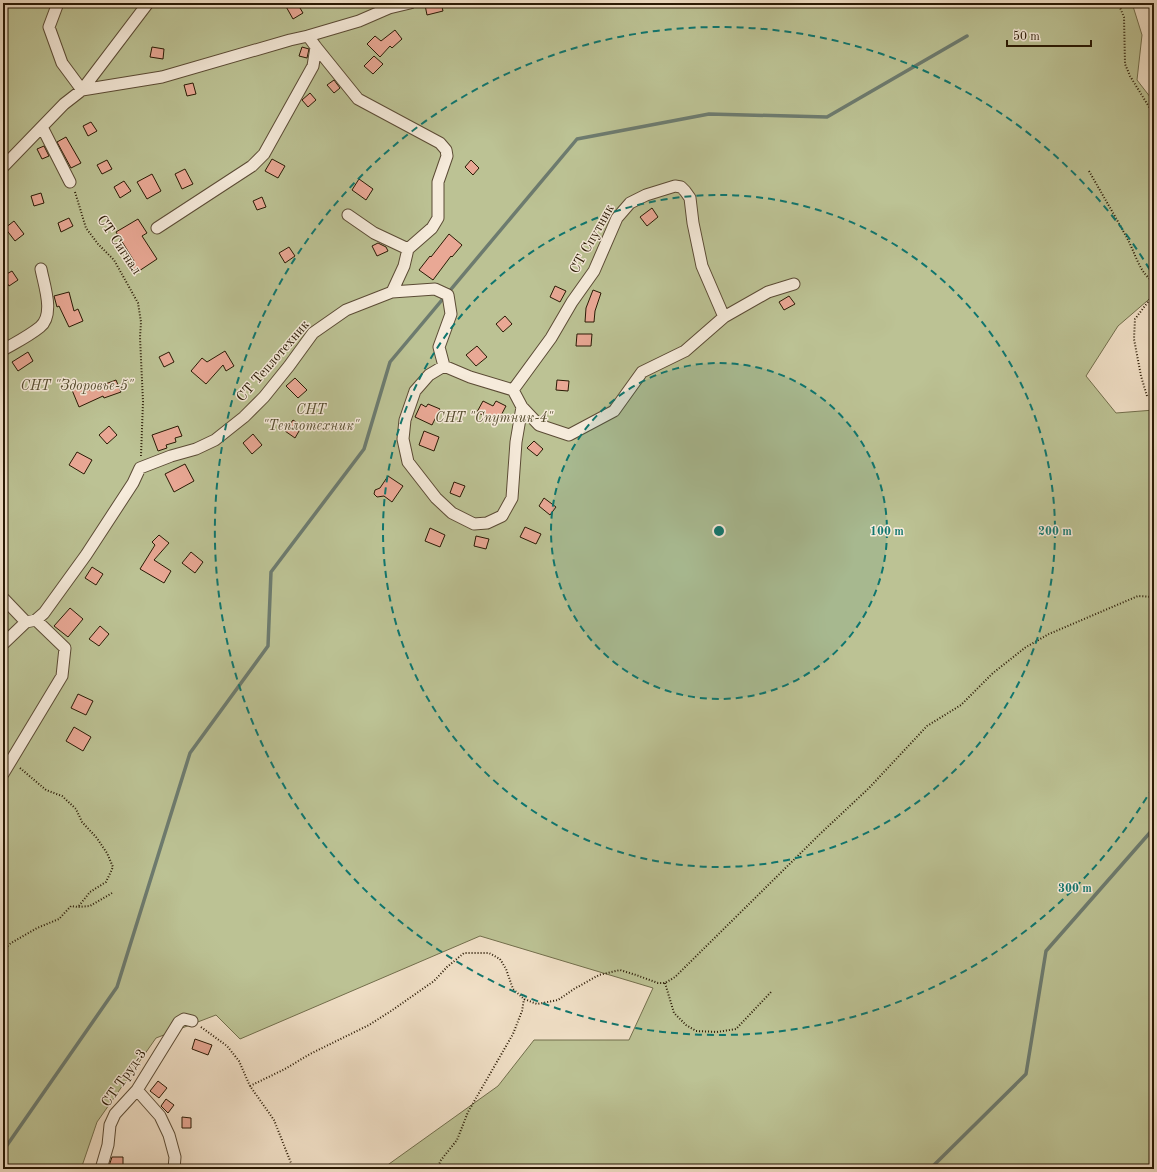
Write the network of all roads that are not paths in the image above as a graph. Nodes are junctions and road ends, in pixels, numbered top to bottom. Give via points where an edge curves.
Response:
1 (58, 3) edge
2 (148, 3) edge
3 (410, 3) edge
4 (308, 36) junction
5 (316, 47) junction
6 (82, 90) junction
7 (42, 127) junction
8 (3, 167) edge
9 (70, 182) road end
10 (348, 215) dead end
11 (157, 228) dead end
12 (408, 249) junction
13 (41, 269) dead end
14 (794, 284) dead end
15 (392, 292) junction
16 (724, 317) junction
17 (3, 350) edge
18 (444, 366) junction
19 (513, 390) junction
20 (522, 407) junction
21 (3, 598) edge
22 (31, 621) junction
23 (3, 644) edge
24 (5, 770) edge
25 (192, 1021) road end
26 (137, 1090) junction
27 (101, 1169) edge
28 (174, 1169) edge

1 - 6 street via 49,27 62,63
2 - 6 street
3 - 4 street
4 - 5 street
4 - 6 street via 162,77
5 - 11 street via 312,66 264,154 252,166
5 - 12 street via 358,99 440,143 446,150 447,156 438,182 438,218 432,228
6 - 7 street
7 - 8 street
7 - 9 street
10 - 12 street via 374,233
12 - 15 street via 404,266
13 - 17 street via 48,300 45,321 40,327
14 - 16 street via 768,292
15 - 18 street, СТ Теплотехник via 435,289 448,295 451,314 439,347
15 - 22 street, СТ Теплотехник via 346,310 314,333 264,397 215,440 140,468 86,555 44,613
16 - 19 street, СТ Спутник via 702,266 690,198 681,187 675,186 646,194 630,203 617,218 594,271 551,338
16 - 20 street via 685,351 642,372 614,411 569,435 539,425
18 - 19 street
18 - 20 street via 429,375 415,391 405,420 403,440 408,462 436,498 452,513 474,524 487,523 502,516 512,498 516,442
19 - 20 street
21 - 22 street
22 - 23 street
22 - 24 street via 65,648 62,676
25 - 26 street, СТ Труд-3 via 184,1019 179,1022
26 - 27 street, СТ Труд-3 via 115,1114
26 - 28 street via 160,1116 169,1135 175,1157

